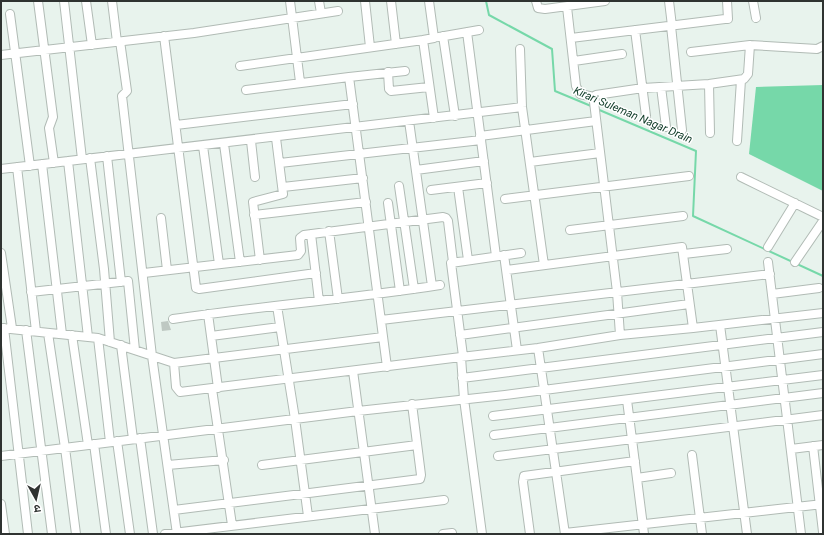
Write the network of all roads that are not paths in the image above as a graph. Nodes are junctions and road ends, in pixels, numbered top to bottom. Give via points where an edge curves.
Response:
1 (38, 1) edge
2 (64, 1) edge
3 (86, 1) edge
4 (112, 1) edge
5 (290, 1) edge
6 (319, 1) edge
7 (365, 1) edge
8 (392, 1) edge
9 (429, 1) edge
10 (536, 1) edge
11 (605, 1) edge
12 (669, 1) edge
13 (727, 1) edge
14 (753, 1) edge
15 (567, 7) junction
16 (338, 11) dead end
17 (321, 13) junction
18 (10, 14) dead end
19 (292, 17) junction
20 (756, 18) dead end
21 (671, 26) junction
22 (479, 30) dead end
23 (636, 30) junction
24 (467, 32) junction
25 (164, 36) junction
26 (443, 36) junction
27 (434, 38) junction
28 (572, 38) junction
29 (423, 40) junction
30 (119, 42) junction
31 (396, 44) junction
32 (92, 45) junction
33 (750, 45) junction
34 (823, 46) edge
35 (70, 47) junction
36 (370, 47) junction
37 (520, 49) dead end
38 (44, 50) junction
39 (691, 52) dead end
40 (15, 53) junction
41 (622, 54) dead end
42 (1, 55) edge
43 (297, 57) junction
44 (574, 61) junction
45 (240, 66) dead end
46 (405, 71) dead end
47 (388, 72) junction
48 (349, 77) junction
49 (741, 80) junction
50 (300, 82) junction
51 (709, 84) junction
52 (676, 86) junction
53 (429, 87) junction
54 (661, 87) junction
55 (643, 88) junction
56 (246, 90) dead end
57 (594, 100) junction
58 (353, 104) junction
59 (522, 107) junction
60 (477, 113) junction
61 (455, 116) junction
62 (646, 116) dead end
63 (434, 118) junction
64 (596, 118) junction
65 (409, 121) junction
66 (176, 125) junction
67 (666, 127) dead end
68 (357, 128) junction
69 (526, 130) junction
70 (682, 130) dead end
71 (710, 133) dead end
72 (276, 138) junction
73 (480, 138) junction
74 (251, 141) junction
75 (737, 141) dead end
76 (224, 144) junction
77 (204, 146) junction
78 (413, 148) junction
79 (179, 149) junction
80 (600, 152) junction
81 (130, 154) junction
82 (360, 154) junction
83 (107, 156) junction
84 (86, 159) junction
85 (68, 161) junction
86 (484, 161) junction
87 (54, 162) junction
88 (530, 162) junction
89 (280, 163) junction
90 (42, 164) junction
91 (30, 166) junction
92 (17, 167) junction
93 (1, 169) edge
94 (416, 170) junction
95 (255, 176) dead end
96 (689, 176) dead end
97 (741, 177) dead end
98 (363, 178) junction
99 (487, 183) junction
100 (399, 186) dead end
101 (283, 187) junction
102 (458, 187) junction
103 (604, 187) junction
104 (431, 190) dead end
105 (534, 196) junction
106 (505, 199) dead end
107 (366, 202) junction
108 (388, 203) dead end
109 (795, 203) junction
110 (254, 215) junction
111 (683, 216) dead end
112 (823, 217) edge
113 (161, 218) dead end
114 (423, 220) junction
115 (823, 221) edge
116 (404, 222) junction
117 (391, 224) junction
118 (608, 225) junction
119 (369, 227) junction
120 (570, 230) dead end
121 (329, 231) junction
122 (310, 234) junction
123 (768, 247) dead end
124 (727, 249) dead end
125 (1, 253) edge
126 (521, 253) dead end
127 (684, 254) junction
128 (500, 256) junction
129 (612, 256) junction
130 (260, 260) junction
131 (468, 260) junction
132 (240, 262) junction
133 (453, 262) junction
134 (768, 262) dead end
135 (795, 262) dead end
136 (219, 264) junction
137 (544, 265) junction
138 (193, 268) junction
139 (167, 270) junction
140 (506, 270) junction
141 (316, 273) junction
142 (144, 274) junction
143 (770, 274) junction
144 (122, 282) junction
145 (106, 284) junction
146 (687, 284) junction
147 (82, 286) junction
148 (819, 288) dead end
149 (57, 289) junction
150 (414, 289) junction
151 (400, 291) junction
152 (31, 292) junction
153 (617, 292) junction
154 (772, 294) junction
155 (378, 295) junction
156 (338, 299) junction
157 (319, 301) junction
158 (511, 304) junction
159 (689, 304) junction
160 (276, 306) junction
161 (457, 310) junction
162 (619, 313) junction
163 (823, 313) edge
164 (208, 314) junction
165 (774, 318) junction
166 (173, 319) dead end
167 (381, 320) junction
168 (720, 325) junction
169 (280, 327) junction
170 (6, 328) edge
171 (514, 328) junction
172 (692, 328) junction
173 (26, 330) junction
174 (36, 331) junction
175 (823, 332) edge
176 (48, 333) junction
177 (62, 334) junction
178 (72, 335) junction
179 (460, 335) junction
180 (620, 335) junction
181 (211, 336) junction
182 (88, 337) junction
183 (383, 337) junction
184 (98, 338) junction
185 (777, 339) junction
186 (110, 342) junction
187 (121, 346) junction
188 (722, 346) junction
189 (538, 348) junction
190 (283, 349) junction
191 (135, 350) junction
192 (517, 350) junction
193 (823, 354) edge
194 (152, 356) junction
195 (462, 357) junction
196 (214, 358) junction
197 (780, 360) junction
198 (174, 363) junction
199 (387, 367) junction
200 (725, 368) junction
201 (541, 369) junction
202 (353, 371) junction
203 (823, 375) edge
204 (462, 378) junction
205 (287, 379) junction
206 (782, 380) junction
207 (728, 387) junction
208 (215, 388) junction
209 (544, 390) junction
210 (823, 393) edge
211 (785, 398) junction
212 (464, 399) junction
213 (627, 400) junction
214 (412, 404) junction
215 (730, 405) junction
216 (547, 410) junction
217 (358, 411) junction
218 (823, 415) edge
219 (493, 416) dead end
220 (629, 418) junction
221 (295, 419) junction
222 (788, 420) junction
223 (733, 427) junction
224 (219, 428) junction
225 (550, 428) junction
226 (163, 435) junction
227 (494, 435) dead end
228 (137, 439) junction
229 (632, 439) junction
230 (113, 442) junction
231 (91, 445) junction
232 (417, 445) junction
233 (823, 445) edge
234 (813, 446) junction
235 (65, 448) junction
236 (553, 449) junction
237 (791, 449) junction
238 (41, 451) junction
239 (364, 452) junction
240 (19, 453) junction
241 (692, 455) dead end
242 (1, 456) edge
243 (498, 456) dead end
244 (300, 459) junction
245 (224, 460) junction
246 (634, 461) junction
247 (168, 465) junction
248 (262, 465) dead end
249 (556, 471) junction
250 (671, 473) dead end
251 (637, 478) junction
252 (368, 485) junction
253 (305, 493) junction
254 (444, 500) dead end
255 (230, 503) junction
256 (1, 504) edge
257 (822, 504) edge
258 (798, 507) junction
259 (372, 509) junction
260 (174, 510) junction
261 (744, 513) junction
262 (308, 516) junction
263 (700, 518) junction
264 (643, 524) junction
265 (232, 525) junction
266 (823, 532) edge
267 (177, 533) edge
268 (452, 533) dead end
269 (565, 533) edge
270 (4, 534) edge
271 (28, 534) edge
272 (52, 534) edge
273 (76, 534) edge
274 (106, 534) edge
275 (130, 534) edge
276 (153, 534) edge
277 (164, 534) edge
278 (375, 534) edge
279 (443, 534) edge
280 (482, 534) edge
281 (530, 534) edge
282 (644, 534) edge
283 (702, 534) edge
284 (747, 534) edge
285 (801, 534) edge

1 - 38 street
2 - 35 street
3 - 32 street
4 - 30 street
5 - 19 street
6 - 17 street
7 - 36 street
8 - 31 street
9 - 27 street
10 - 15 street via 538,8 541,9
11 - 15 street
12 - 21 street
13 - 21 street via 728,19
14 - 20 street
15 - 28 street
16 - 17 street
17 - 19 street
18 - 40 street
19 - 25 street
19 - 43 street
21 - 23 street
21 - 52 street
22 - 24 street
23 - 28 street
23 - 55 street
24 - 26 street
24 - 60 street
25 - 30 street
25 - 66 street
26 - 27 street
26 - 61 street
27 - 29 street
28 - 44 street
29 - 31 street
29 - 53 street
30 - 32 street
30 - 81 street via 127,91 122,96
31 - 36 street
32 - 35 street
33 - 34 street via 817,49
33 - 39 street
33 - 49 street via 748,74
35 - 38 street
35 - 84 street
36 - 43 street
37 - 59 street
38 - 40 street
38 - 87 street via 53,117 49,128
40 - 42 street
40 - 91 street
41 - 44 street
43 - 45 street
43 - 50 street
44 - 57 street via 578,91
46 - 47 street
47 - 48 street
47 - 53 street via 391,91
48 - 50 street
48 - 58 street
49 - 51 street
49 - 75 street
50 - 56 street
51 - 52 street
51 - 71 street
52 - 54 street
52 - 70 street
53 - 63 street
54 - 55 street
54 - 67 street
55 - 57 street via 599,94
55 - 62 street
57 - 64 street
58 - 66 street
58 - 68 street
59 - 60 street
59 - 69 street
60 - 61 street
60 - 73 street
61 - 63 street
63 - 65 street
64 - 69 street
64 - 80 street
65 - 68 street
65 - 78 street
66 - 79 street
68 - 72 street
68 - 82 street
69 - 73 street
69 - 88 street
72 - 74 street
72 - 89 street
73 - 78 street
73 - 86 street
74 - 76 street
74 - 95 street
76 - 77 street
76 - 132 street
77 - 79 street
77 - 136 street
78 - 82 street
78 - 94 street
79 - 81 street
79 - 138 street
80 - 88 street
80 - 103 street
81 - 83 street
81 - 142 street
82 - 89 street
82 - 98 street
83 - 84 street
83 - 144 street
84 - 85 street
84 - 145 street
85 - 87 street
85 - 147 street
86 - 94 street
86 - 99 street
87 - 90 street
88 - 105 street
89 - 101 street
90 - 91 street
90 - 149 street
91 - 92 street
92 - 93 street
92 - 152 street
94 - 114 street
96 - 103 street
97 - 109 street
98 - 101 street
98 - 107 street
99 - 102 street
99 - 128 street
100 - 116 street
101 - 110 street via 282,195 254,200
102 - 104 street
102 - 131 street
103 - 105 street
103 - 118 street
105 - 106 street
105 - 137 street
107 - 110 street
107 - 119 street
108 - 117 street
109 - 112 street
109 - 123 street
110 - 130 street
111 - 118 street
113 - 139 street
114 - 116 street
114 - 133 street via 446,218
114 - 150 street via 436,286
115 - 135 street
116 - 117 street
116 - 150 street
117 - 119 street
117 - 151 street
118 - 120 street
118 - 129 street
119 - 121 street
119 - 155 street
121 - 122 street
121 - 156 street
122 - 130 street via 301,236 301,252 298,255
122 - 141 street
124 - 127 street
125 - 170 street
126 - 128 street
127 - 129 street via 682,247 679,246
127 - 146 street
128 - 131 street
128 - 140 street
129 - 137 street
129 - 153 street
130 - 132 street
131 - 133 street
132 - 136 street
133 - 161 street via 451,265
134 - 143 street
136 - 138 street
137 - 140 street
138 - 139 street
138 - 141 street via 196,288 199,289
139 - 142 street
140 - 158 street
141 - 157 street
142 - 194 street
143 - 146 street
143 - 154 street
144 - 145 street
144 - 191 street via 128,281 130,284
145 - 147 street
145 - 186 street
146 - 153 street
146 - 159 street
147 - 149 street
147 - 182 street
148 - 154 street
149 - 152 street
149 - 177 street
150 - 151 street
151 - 155 street
152 - 174 street
153 - 158 street
153 - 162 street
154 - 165 street
155 - 156 street
155 - 167 street
156 - 157 street
157 - 160 street
158 - 161 street
158 - 171 street
159 - 162 street
159 - 172 street
160 - 164 street
160 - 169 street
161 - 167 street
161 - 179 street
162 - 171 street
162 - 180 street
163 - 165 street
164 - 166 street
164 - 181 street
165 - 168 street
165 - 185 street
167 - 183 street
168 - 172 street
168 - 188 street
169 - 181 street
169 - 190 street
170 - 173 street
170 - 240 street
171 - 179 street
171 - 192 street
172 - 180 street
173 - 174 street
173 - 238 street
174 - 176 street
175 - 185 street
176 - 177 street
176 - 235 street
177 - 178 street
178 - 182 street
178 - 231 street
179 - 195 street
180 - 189 street
181 - 196 street
182 - 184 street
183 - 190 street
183 - 199 street
184 - 186 street
184 - 230 street
185 - 188 street
185 - 197 street
186 - 187 street
187 - 191 street
187 - 228 street
188 - 200 street
188 - 201 street
189 - 192 street
189 - 201 street
190 - 196 street
190 - 205 street
191 - 194 street
192 - 195 street
193 - 197 street
194 - 198 street
194 - 226 street
195 - 199 street
195 - 204 street
196 - 198 street
196 - 208 street
197 - 200 street
197 - 206 street
198 - 208 street via 177,390
199 - 202 street
200 - 207 street
200 - 209 street
201 - 204 street
201 - 209 street
202 - 205 street
202 - 217 street
203 - 206 street
204 - 212 street
205 - 208 street
205 - 221 street
206 - 207 street
206 - 211 street
207 - 213 street
207 - 215 street
208 - 224 street
209 - 212 street
209 - 216 street
210 - 211 street
211 - 215 street
211 - 222 street
212 - 214 street
212 - 280 street
213 - 216 street
213 - 220 street
214 - 217 street
214 - 232 street
215 - 220 street
215 - 223 street
216 - 219 street
216 - 225 street
217 - 221 street
217 - 239 street
218 - 222 street
220 - 225 street
220 - 229 street
221 - 224 street
221 - 244 street
222 - 223 street
222 - 237 street
223 - 229 street
223 - 261 street
224 - 226 street
224 - 245 street
225 - 227 street
225 - 236 street
226 - 228 street
226 - 247 street
228 - 230 street
228 - 276 street
229 - 236 street
229 - 246 street
230 - 231 street
230 - 275 street
231 - 235 street
231 - 274 street
232 - 239 street
232 - 252 street via 420,479
233 - 234 street
234 - 237 street
234 - 257 street
235 - 238 street
235 - 273 street
236 - 243 street
236 - 249 street
237 - 258 street
238 - 240 street
238 - 272 street
239 - 244 street
239 - 252 street
240 - 242 street
240 - 271 street
241 - 263 street
244 - 248 street
244 - 253 street
245 - 247 street
245 - 255 street
246 - 249 street
246 - 251 street
247 - 260 street
249 - 269 street
249 - 281 street via 527,474 522,478
250 - 251 street
251 - 264 street
252 - 253 street
252 - 259 street
253 - 255 street
253 - 262 street
254 - 259 street
255 - 260 street
255 - 265 street
256 - 270 street
257 - 258 street
257 - 266 street
258 - 261 street
258 - 285 street
259 - 262 street
259 - 278 street
260 - 267 street
261 - 263 street
261 - 284 street
262 - 265 street
263 - 264 street
263 - 283 street
264 - 269 street
264 - 282 street
265 - 267 street
267 - 277 street
268 - 279 street

